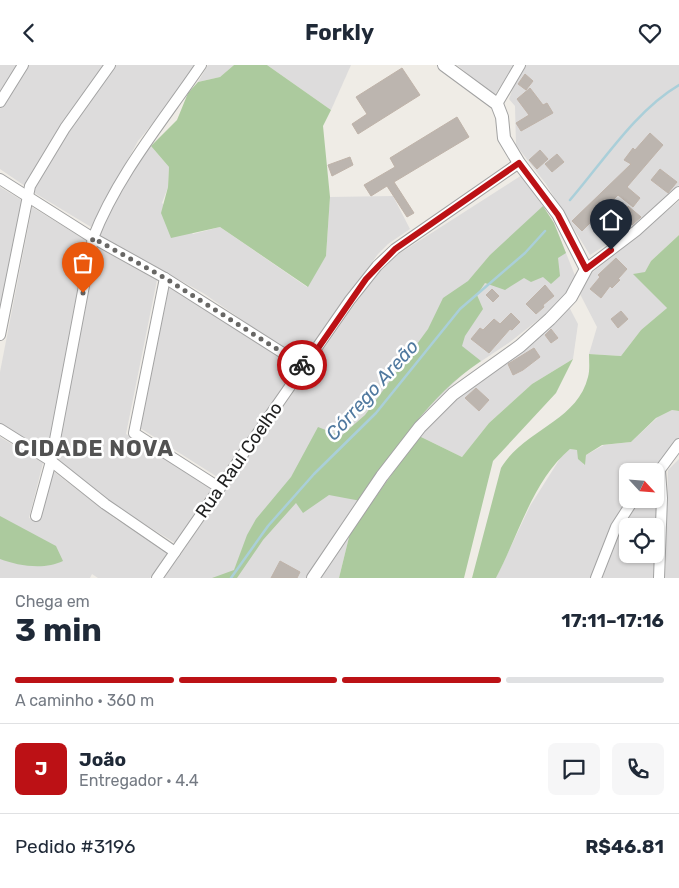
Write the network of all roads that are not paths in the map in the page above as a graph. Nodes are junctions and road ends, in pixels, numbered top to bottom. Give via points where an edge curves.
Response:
1 (23, 65) edge
2 (110, 65) edge
3 (200, 65) edge
4 (444, 65) edge
5 (520, 65) edge
6 (0, 102) edge
7 (497, 104) junction
8 (519, 163) junction
9 (0, 179) edge
10 (679, 192) edge
11 (28, 197) junction
12 (93, 238) junction
13 (586, 269) junction
14 (165, 278) junction
15 (0, 335) edge
16 (305, 367) junction
17 (0, 429) edge
18 (679, 444) edge
19 (51, 461) junction
20 (664, 465) edge
21 (220, 488) junction
22 (628, 508) edge
23 (662, 508) edge
24 (36, 515) dead end
25 (175, 552) junction
26 (157, 578) edge
27 (313, 578) edge
28 (596, 578) edge
29 (659, 578) edge

1 - 6 street
2 - 11 street via 65,128 30,186
3 - 12 street via 123,174
4 - 7 street
5 - 7 street
7 - 8 street via 504,138
8 - 13 street via 558,215
8 - 16 street, Rua Raul Coelho via 395,249 361,286
9 - 11 street
10 - 13 street via 636,231
11 - 12 street
11 - 15 street
12 - 14 street
12 - 19 street
13 - 27 street via 571,297 550,319 520,346 453,394 420,427 382,476
14 - 16 street
14 - 21 street via 134,433
16 - 21 street, Rua Raul Coelho
17 - 19 street
18 - 20 street
19 - 24 street
19 - 25 street via 105,504
21 - 25 street, Rua Raul Coelho
22 - 28 street via 616,527
23 - 29 street
25 - 26 street, Rua Raul Coelho

